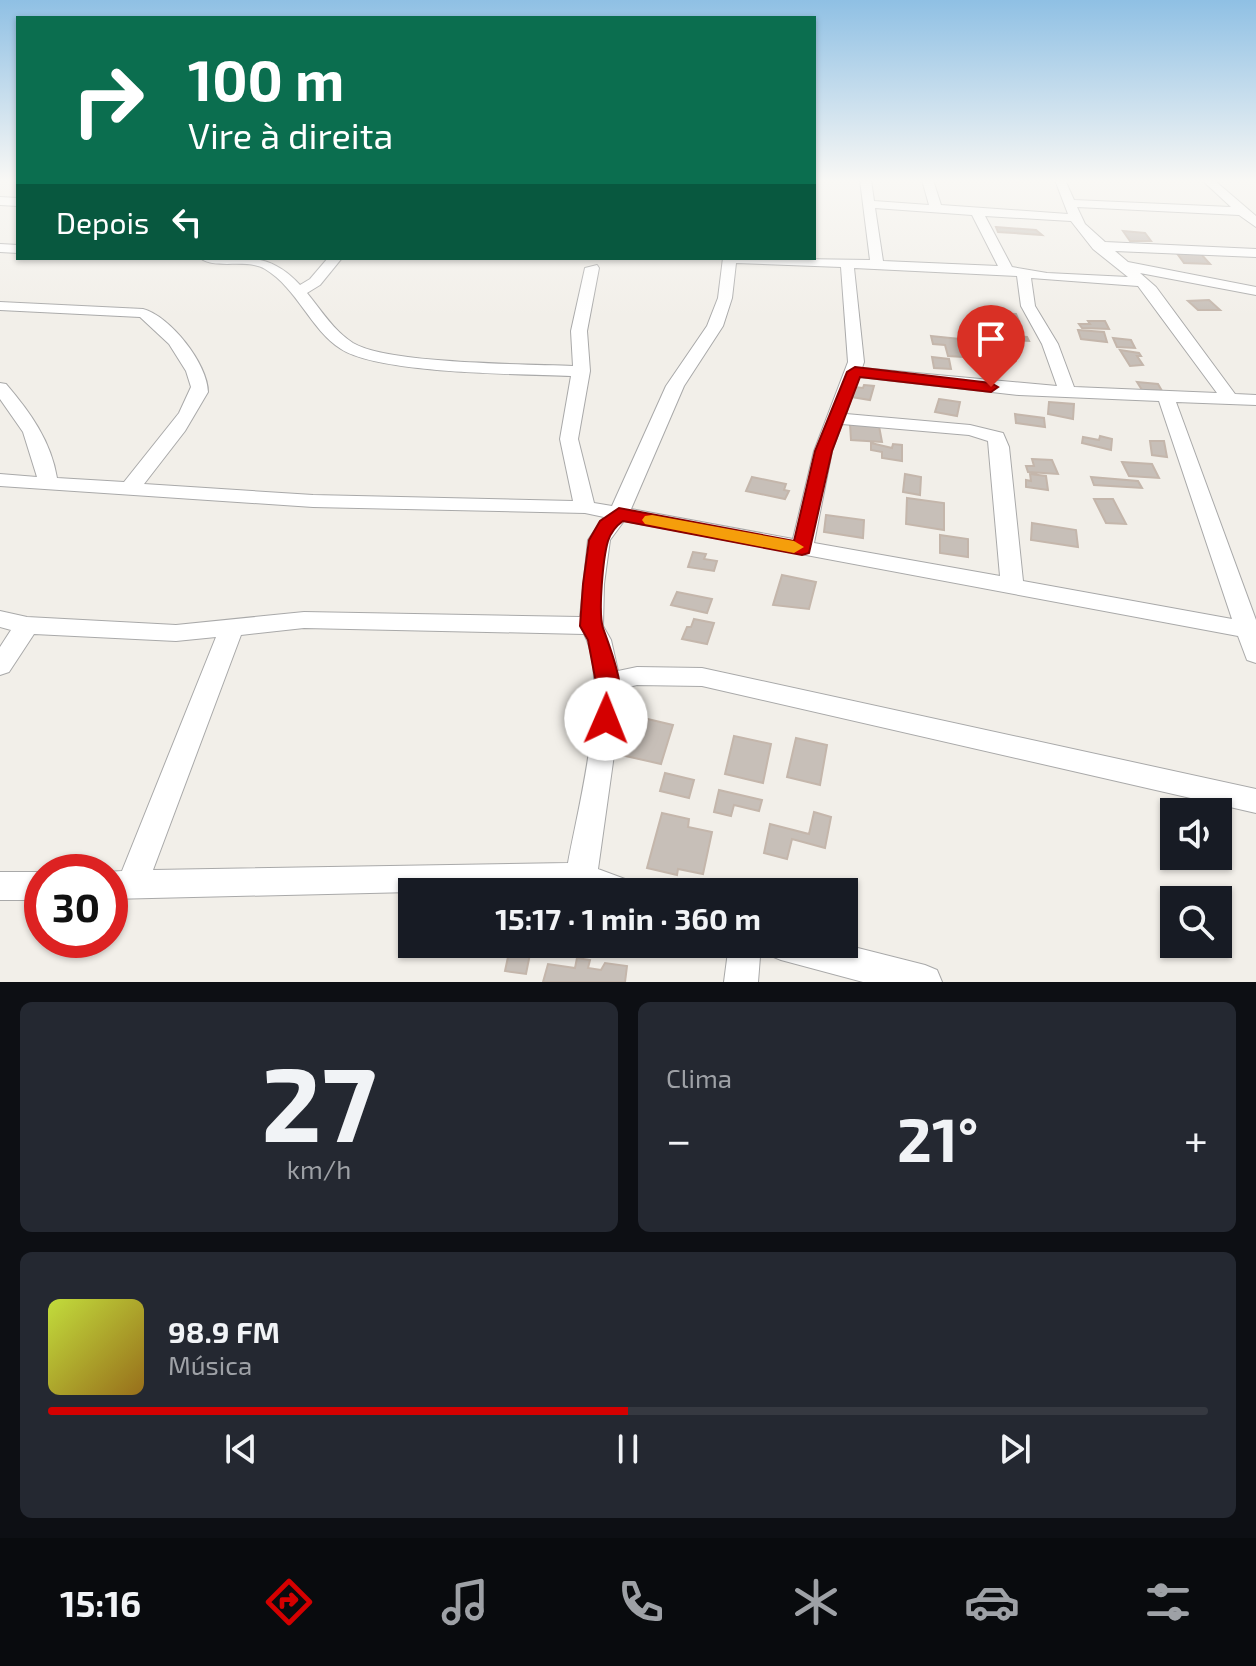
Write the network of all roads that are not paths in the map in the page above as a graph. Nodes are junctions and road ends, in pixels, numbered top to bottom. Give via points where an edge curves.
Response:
1 (871, 226) edge
2 (986, 226) edge
3 (1083, 226) edge
4 (1098, 246) junction
5 (1256, 253) edge
6 (232, 260) edge
7 (333, 260) edge
8 (730, 260) edge
9 (777, 260) edge
10 (847, 263) junction
11 (877, 265) junction
12 (1124, 266) junction
13 (592, 268) dead end
14 (1015, 271) junction
15 (322, 272) junction
16 (286, 280) junction
17 (1143, 282) junction
18 (300, 291) junction
19 (1256, 291) edge
20 (0, 306) edge
21 (582, 371) junction
22 (855, 372) junction
23 (0, 388) edge
24 (1067, 391) junction
25 (1166, 397) junction
26 (1230, 399) junction
27 (1256, 400) edge
28 (835, 418) junction
29 (0, 480) edge
30 (48, 485) junction
31 (129, 489) junction
32 (585, 507) junction
33 (619, 514) junction
34 (802, 548) junction
35 (1012, 584) junction
36 (0, 619) edge
37 (27, 625) junction
38 (591, 626) junction
39 (232, 627) junction
40 (1248, 630) junction
41 (1256, 654) edge
42 (0, 666) edge
43 (608, 683) junction
44 (1256, 801) edge
45 (128, 868) edge
46 (581, 877) joint
47 (128, 884) edge
48 (0, 886) edge
49 (24, 886) edge
50 (744, 958) edge
51 (834, 958) edge
52 (741, 982) edge
53 (925, 982) edge

1 - 11 street
2 - 14 street
3 - 4 street
4 - 5 street
4 - 12 street
6 - 16 street via 258,262
7 - 15 street
8 - 33 street via 715,326 675,386
9 - 10 street
10 - 11 street
10 - 22 street
11 - 14 street
12 - 17 street
12 - 19 street
13 - 21 street via 579,331
14 - 17 street
14 - 24 street
15 - 16 street
15 - 18 street
16 - 18 street
17 - 26 street
18 - 21 street via 333,335 361,352 495,368
20 - 31 street via 143,313 156,319 181,348 199,392
21 - 32 street via 569,439
22 - 24 street
22 - 28 street
23 - 30 street via 24,415
24 - 25 street
25 - 26 street
25 - 40 street
26 - 27 street
28 - 34 street
28 - 35 street via 996,437
29 - 30 street
30 - 31 street
31 - 32 street via 313,501
32 - 33 street
33 - 34 street
33 - 38 street via 599,540
34 - 35 street
35 - 40 street
36 - 37 street
37 - 39 street via 176,633
37 - 42 street
38 - 39 street via 304,620
38 - 43 street
39 - 45 street
40 - 41 street
43 - 44 street via 637,676 702,677
43 - 46 street
46 - 47 street
48 - 49 street
50 - 52 street
51 - 53 street

